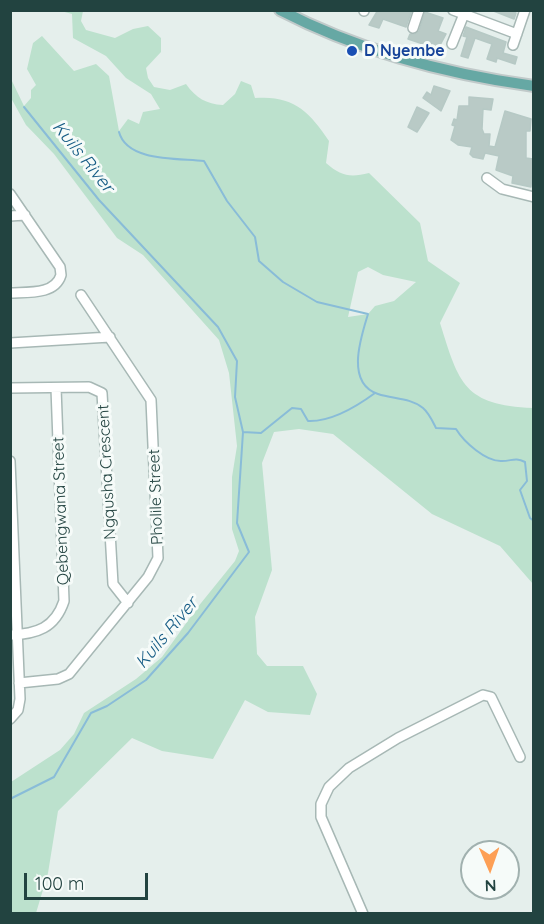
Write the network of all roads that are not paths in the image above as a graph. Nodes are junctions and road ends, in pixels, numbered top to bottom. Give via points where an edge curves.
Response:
1 (280, 10) edge
2 (419, 10) edge
3 (453, 10) edge
4 (525, 10) edge
5 (464, 15) junction
6 (413, 28) dead end
7 (517, 34) junction
8 (452, 44) dead end
9 (513, 45) dead end
10 (534, 86) edge
11 (487, 178) dead end
12 (10, 194) edge
13 (534, 196) edge
14 (25, 215) junction
15 (10, 216) edge
16 (10, 293) edge
17 (81, 295) dead end
18 (110, 337) junction
19 (10, 343) edge
20 (10, 388) edge
21 (56, 388) junction
22 (10, 461) edge
23 (128, 603) junction
24 (14, 634) edge
25 (19, 682) junction
26 (10, 718) edge
27 (520, 757) dead end
28 (363, 914) edge

1 - 10 main road via 326,32 401,58
2 - 6 street
3 - 5 street
4 - 7 street
5 - 7 street
5 - 8 street
7 - 9 street
11 - 13 street via 502,189
12 - 14 street
14 - 15 street
14 - 16 street via 62,275 48,289
17 - 18 street, Pholile Street
18 - 19 street
18 - 23 street, Pholile Street via 152,404 158,558
20 - 21 street, Ngqusha Crescent
21 - 23 street, Ngqusha Crescent via 95,388 104,396 113,584
21 - 24 street, Qebengwana Street via 64,600 44,630
22 - 24 street
23 - 25 street, Pholile Street via 65,676
24 - 25 street
25 - 26 street via 19,707
27 - 28 street via 491,697 477,696 379,749 337,778 321,804 322,826

